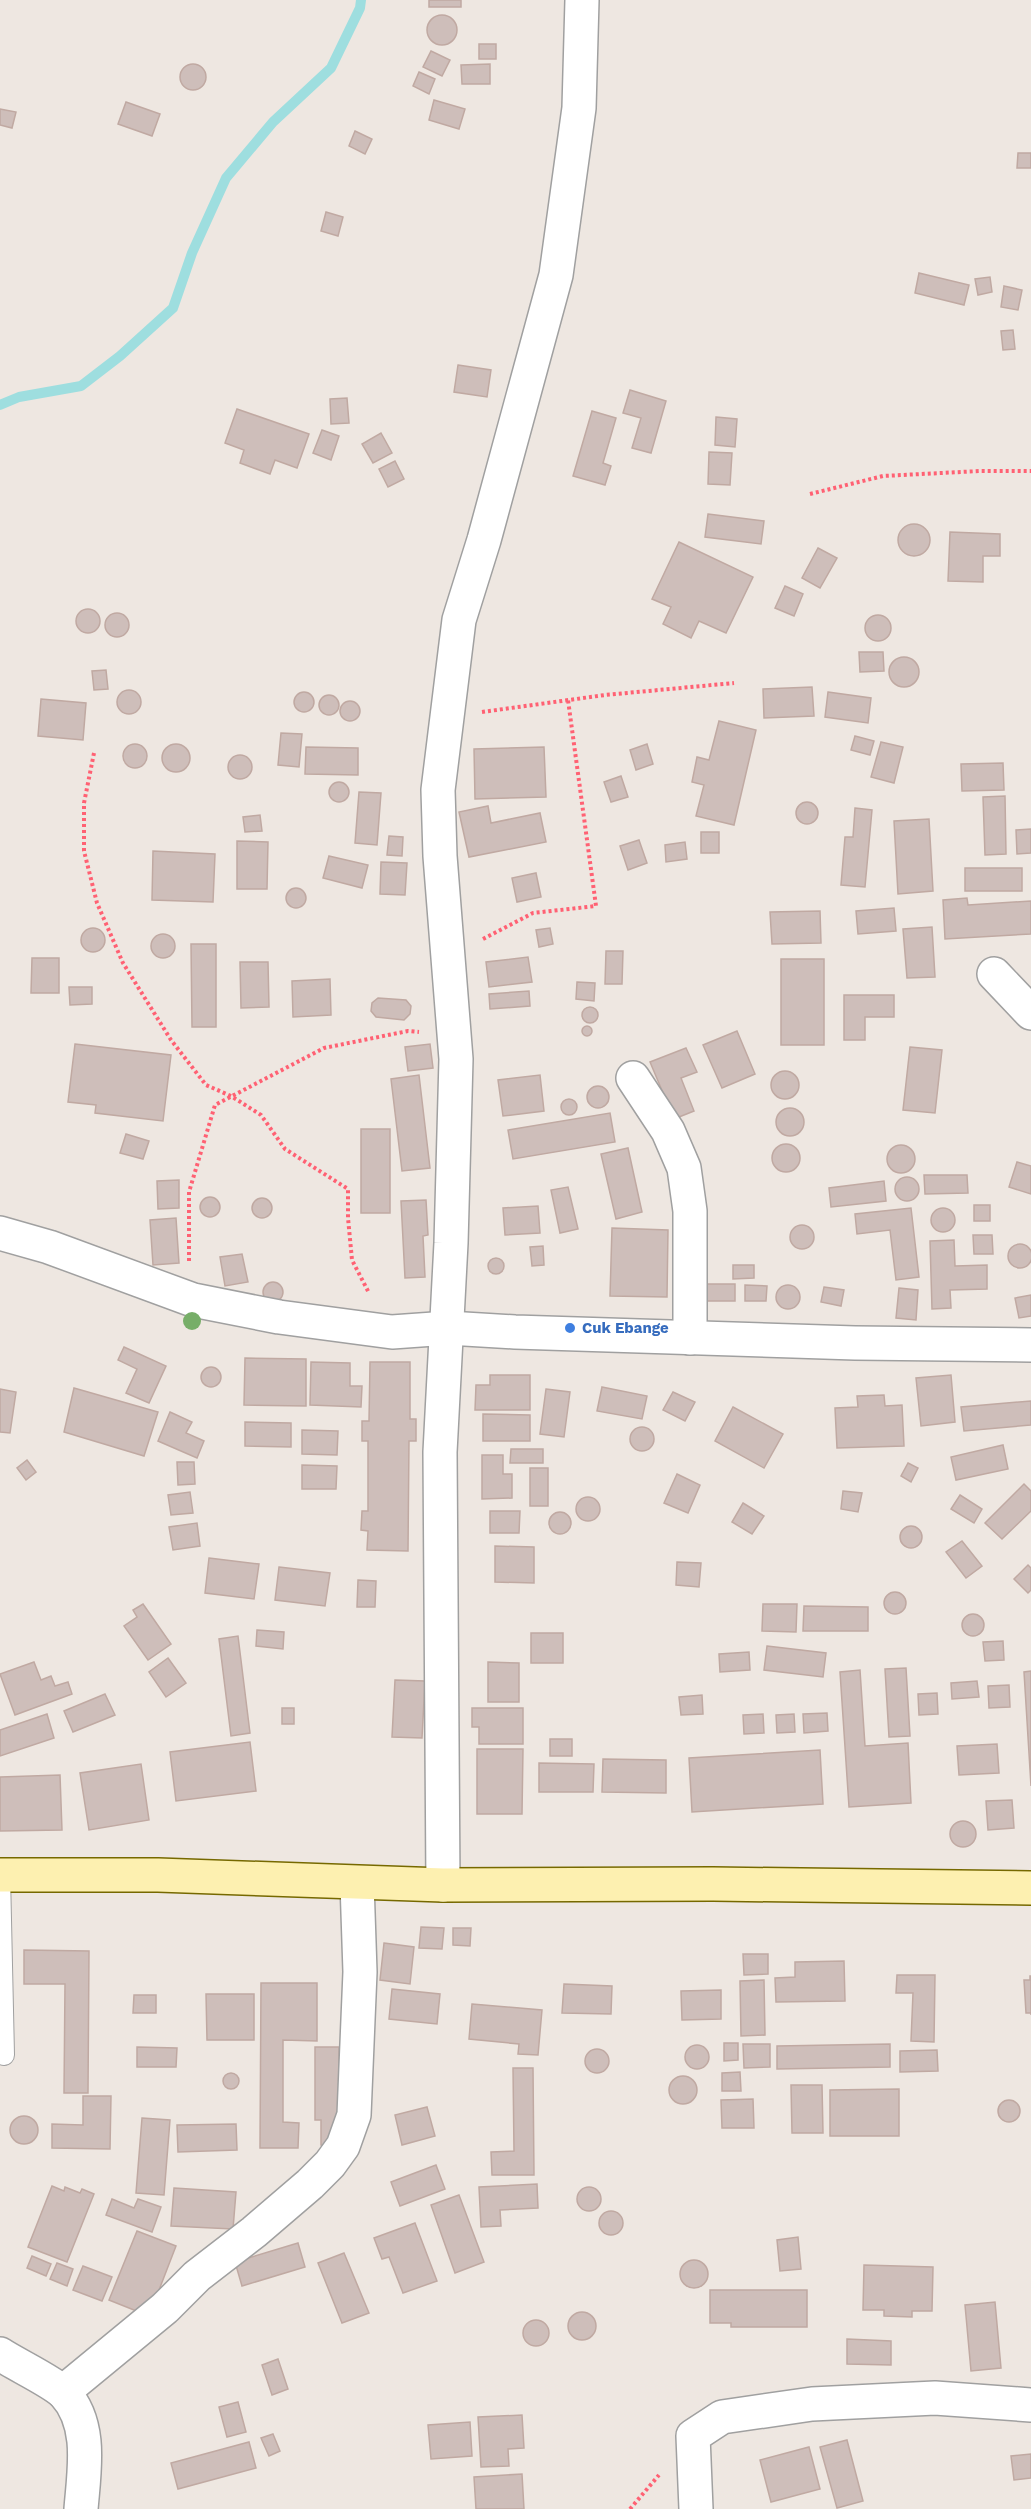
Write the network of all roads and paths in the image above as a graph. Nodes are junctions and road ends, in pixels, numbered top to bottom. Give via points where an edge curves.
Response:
1 (582, 0) edge
2 (1031, 471) edge
3 (810, 494) dead end
4 (734, 683) dead end
5 (568, 700) junction
6 (446, 717) junction
7 (94, 753) dead end
8 (449, 960) junction
9 (994, 974) dead end
10 (1031, 1013) edge
11 (454, 1034) junction
12 (633, 1078) dead end
13 (231, 1096) junction
14 (0, 1233) edge
15 (194, 1300) junction
16 (448, 1328) junction
17 (392, 1332) junction
18 (690, 1338) junction
19 (1031, 1345) edge
20 (0, 1875) edge
21 (357, 1883) junction
22 (443, 1885) junction
23 (1031, 1888) edge
24 (4, 2055) dead end
25 (0, 2354) edge
26 (63, 2392) junction
27 (1031, 2405) edge
28 (81, 2509) edge
29 (696, 2509) edge

1 - 6 street via 579,108 556,275 459,620
2 - 3 path via 882,476
4 - 5 path
5 - 6 path
5 - 8 path via 596,906 533,913
6 - 8 street via 438,790
7 - 13 path via 84,803 84,851 97,903 123,963 171,1040 206,1084
8 - 11 street
9 - 10 street
11 - 13 path via 408,1031 324,1048
11 - 16 street
12 - 18 street via 668,1131 684,1168 690,1211
13 - 15 path via 215,1105 189,1192 189,1269
13 - 17 path via 261,1114 285,1149 348,1189 352,1260
14 - 15 street
15 - 17 street via 279,1317
16 - 17 street
16 - 18 street
16 - 22 street via 440,1452
18 - 19 street
20 - 21 street via 158,1875
20 - 24 lane
21 - 22 street
21 - 26 street via 360,1972 354,2115 343,2146 310,2184
22 - 23 street
25 - 26 street
26 - 28 street via 78,2414 86,2454
27 - 29 street via 935,2398 812,2404 722,2416 693,2436

